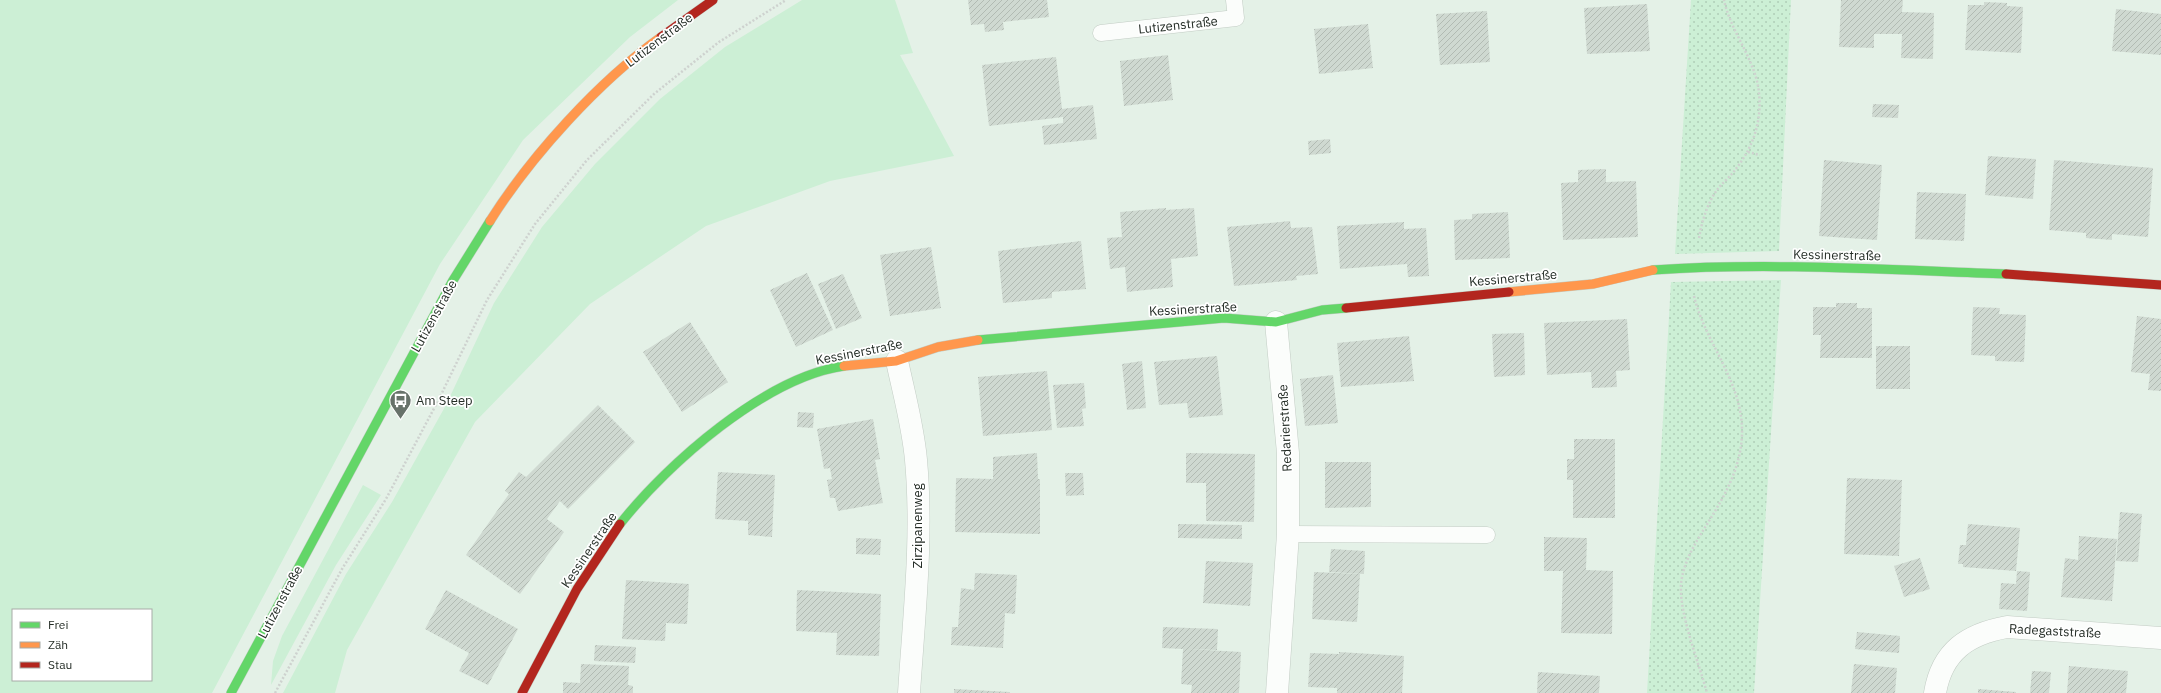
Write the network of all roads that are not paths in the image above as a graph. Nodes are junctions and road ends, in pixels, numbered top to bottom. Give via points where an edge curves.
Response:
1 (713, 0) edge
2 (1234, 0) edge
3 (1101, 33) dead end
4 (2161, 285) edge
5 (1276, 322) junction
6 (897, 361) junction
7 (1288, 534) junction
8 (1487, 535) dead end
9 (2161, 638) edge
10 (231, 693) edge
11 (522, 693) edge
12 (909, 693) edge
13 (1277, 693) edge
14 (1935, 693) edge

1 - 10 street, Lutizenstraße via 638,53 575,114 512,187 452,282
2 - 3 lane, Lutizenstraße via 1236,18
4 - 5 street, Kessinerstraße via 2048,276 1899,270 1695,267 1654,270 1593,284 1322,310
5 - 6 street, Kessinerstraße via 1224,318 969,340 935,347
5 - 7 street, Redarierstraße via 1288,453
6 - 11 street, Kessinerstraße via 850,365 820,371 781,387 742,411 682,457 649,490 616,529 571,600
6 - 12 street, Zirzipanenweg via 912,427 918,496 917,574
7 - 8 lane
7 - 13 street, Redarierstraße
9 - 14 street, Radegaststraße via 2007,627 1990,630 1961,644 1950,656 1940,673

